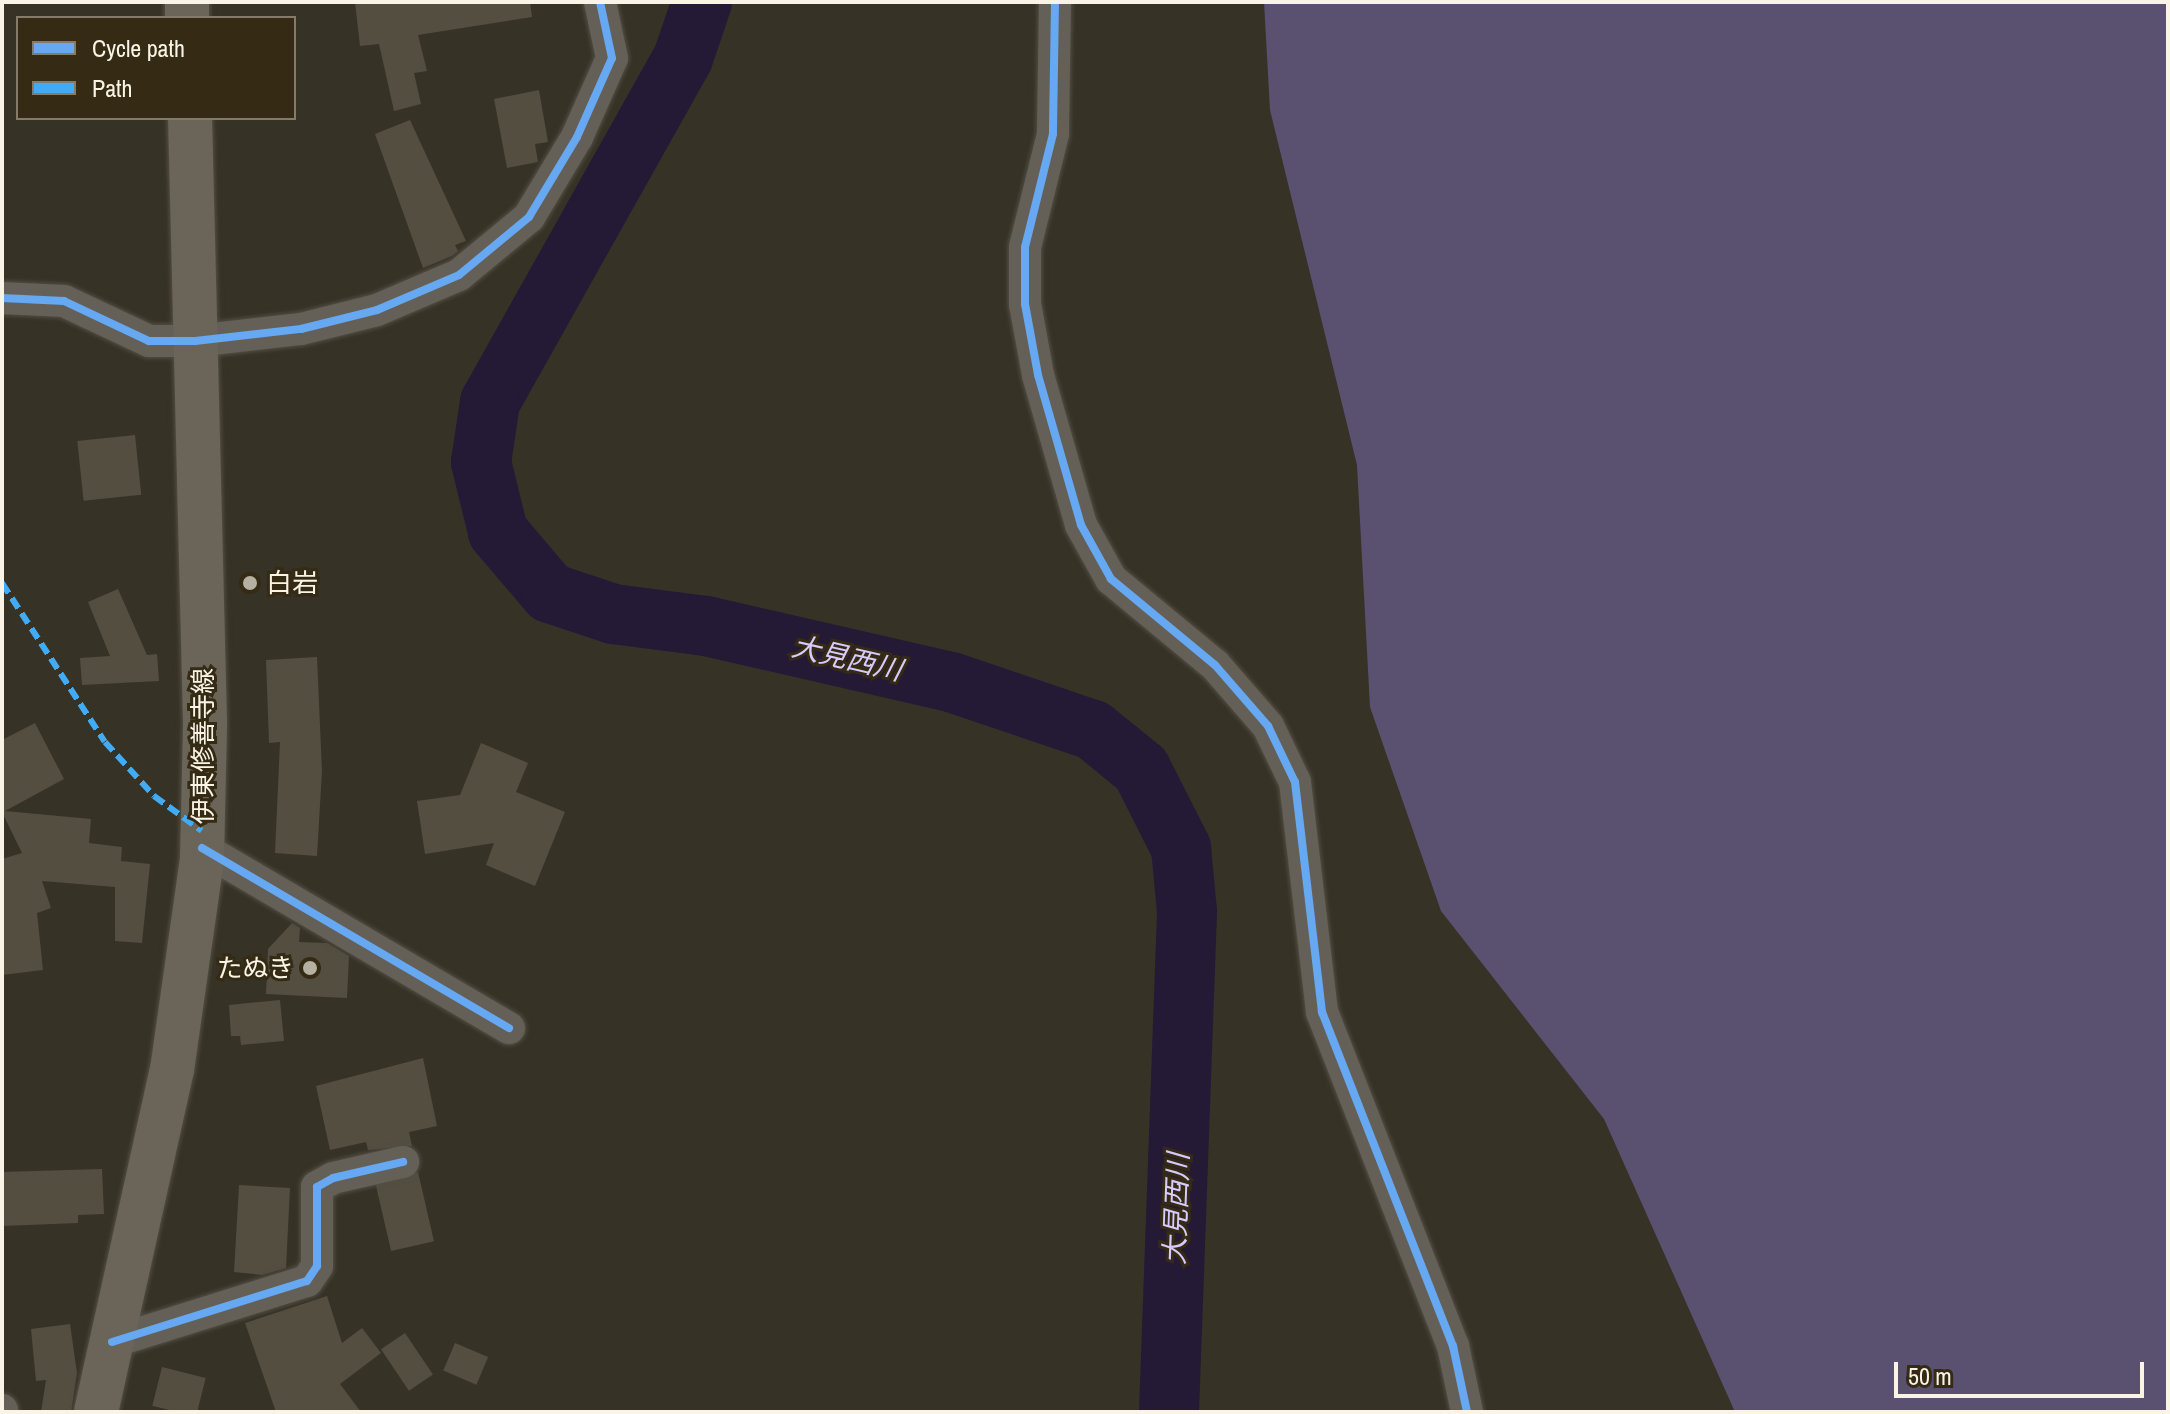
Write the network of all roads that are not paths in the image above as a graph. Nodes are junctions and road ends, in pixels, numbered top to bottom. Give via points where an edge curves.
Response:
1 (600, 2) edge
2 (1055, 2) edge
3 (190, 120) edge
4 (2, 298) edge
5 (195, 341) junction
6 (202, 848) junction
7 (509, 1028) dead end
8 (403, 1162) dead end
9 (112, 1342) junction
10 (96, 1412) edge
11 (1467, 1412) edge

1 - 5 street via 612,58 598,95 553,180 511,236 459,275 377,310 301,329
2 - 11 street via 1053,134 1025,247 1025,304 1038,375 1081,525 1111,579 1215,665 1268,726 1295,782 1322,1012 1433,1290 1453,1346
3 - 5 main road, 伊東修善寺線
4 - 5 street via 64,301 149,341
5 - 6 main road, 伊東修善寺線 via 205,722
6 - 7 street
6 - 9 main road, 伊東修善寺線 via 172,1070
8 - 9 street via 333,1178 317,1187 317,1266 307,1281
9 - 10 main road, 伊東修善寺線

